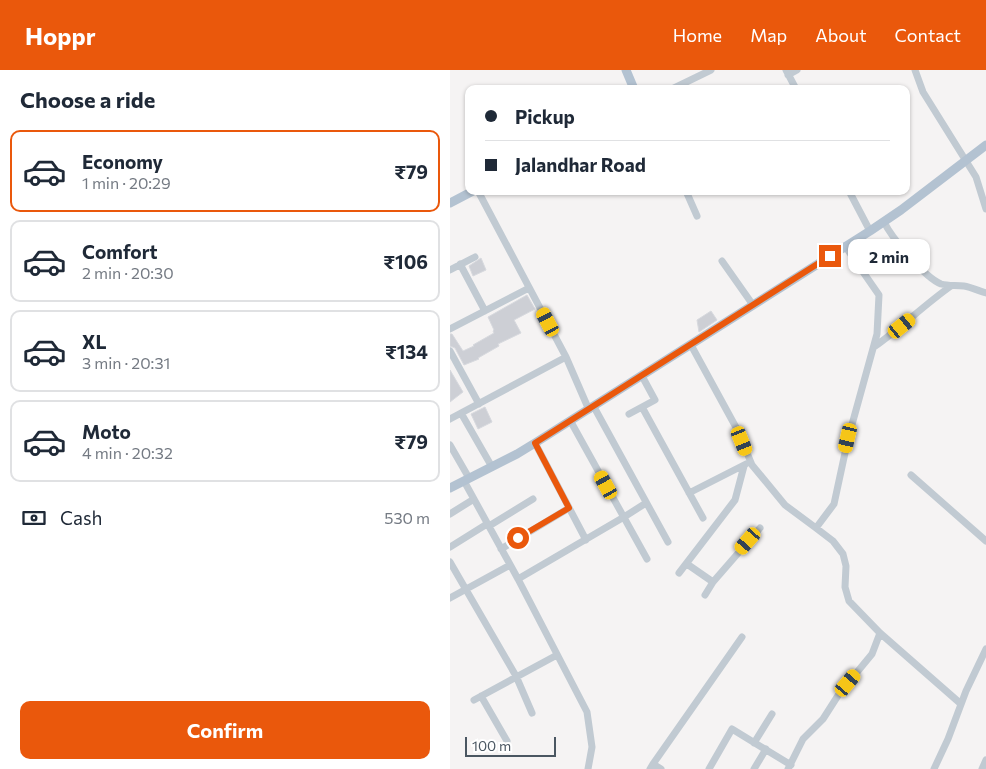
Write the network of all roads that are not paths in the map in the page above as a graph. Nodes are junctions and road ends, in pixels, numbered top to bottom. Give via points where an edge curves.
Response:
1 (626, 70) edge
2 (711, 70) edge
3 (797, 70) edge
4 (915, 70) edge
5 (787, 72) edge
6 (632, 85) edge
7 (680, 85) edge
8 (794, 85) edge
9 (986, 145) edge
10 (967, 160) junction
11 (465, 195) edge
12 (480, 195) edge
13 (688, 195) edge
14 (851, 195) edge
15 (450, 203) edge
16 (986, 209) edge
17 (697, 216) dead end
18 (884, 222) junction
19 (870, 231) junction
20 (845, 246) junction
21 (475, 257) dead end
22 (722, 261) dead end
23 (460, 264) junction
24 (450, 270) edge
25 (951, 286) junction
26 (530, 288) junction
27 (986, 293) edge
28 (753, 306) junction
29 (485, 311) junction
30 (450, 329) edge
31 (691, 345) junction
32 (874, 347) junction
33 (450, 351) edge
34 (566, 357) junction
35 (642, 376) junction
36 (479, 404) junction
37 (642, 407) junction
38 (591, 409) junction
39 (461, 413) junction
40 (629, 414) dead end
41 (450, 419) edge
42 (570, 422) junction
43 (535, 443) junction
44 (450, 445) edge
45 (751, 462) junction
46 (744, 466) junction
47 (492, 467) junction
48 (911, 475) dead end
49 (466, 480) junction
50 (450, 488) edge
51 (690, 493) junction
52 (474, 499) junction
53 (533, 499) dead end
54 (646, 503) junction
55 (569, 508) junction
56 (450, 514) edge
57 (624, 517) junction
58 (703, 518) dead end
59 (488, 525) junction
60 (760, 528) dead end
61 (816, 528) junction
62 (586, 540) junction
63 (986, 541) edge
64 (668, 542) dead end
65 (450, 547) edge
66 (501, 549) junction
67 (647, 559) dead end
68 (450, 562) edge
69 (510, 564) junction
70 (687, 564) junction
71 (679, 573) dead end
72 (518, 579) junction
73 (712, 582) junction
74 (465, 589) junction
75 (705, 595) dead end
76 (450, 598) edge
77 (880, 633) junction
78 (742, 637) dead end
79 (986, 649) edge
80 (557, 656) junction
81 (516, 676) junction
82 (961, 704) junction
83 (532, 713) dead end
84 (772, 714) dead end
85 (507, 741) dead end
86 (754, 743) junction
87 (766, 750) junction
88 (986, 760) edge
89 (652, 766) edge
90 (789, 767) edge
91 (588, 769) edge
92 (661, 769) edge
93 (709, 769) edge
94 (754, 769) edge
95 (934, 769) edge
96 (982, 769) edge

1 - 6 main road
2 - 7 street
3 - 5 street
4 - 10 street via 923,92
5 - 8 street
9 - 10 main road
10 - 16 street
10 - 18 main road
11 - 15 main road
12 - 26 street
13 - 17 street
14 - 19 street
18 - 19 main road
18 - 25 street via 922,271 941,284
19 - 20 main road
20 - 28 main road
20 - 32 street via 879,295
21 - 23 street
22 - 28 street
23 - 24 street
23 - 29 street
25 - 27 street via 965,286
25 - 32 street
26 - 29 street
26 - 34 street
28 - 31 main road
29 - 30 street
31 - 35 main road
31 - 45 street via 734,423
32 - 61 street via 848,438 834,504
33 - 36 street
34 - 36 street
34 - 38 street
35 - 37 street via 655,400
35 - 38 main road
36 - 39 street
37 - 40 street
37 - 51 street
38 - 42 main road
38 - 54 street
39 - 41 street
39 - 47 street
42 - 43 main road
42 - 57 street
43 - 47 main road
43 - 55 street
44 - 49 street
45 - 46 street
45 - 61 street via 785,505
46 - 51 street
46 - 70 street via 735,500
47 - 49 main road
48 - 63 street
49 - 50 main road
49 - 52 street
51 - 58 street
52 - 56 street
52 - 59 street
53 - 59 street
54 - 57 street
54 - 64 street
55 - 62 street
55 - 66 street
57 - 62 street
57 - 67 street
59 - 65 street
59 - 66 street
60 - 73 street
61 - 77 street via 844,554 849,601
62 - 72 street
66 - 69 street
68 - 74 street
69 - 72 street
69 - 74 street
70 - 71 street
70 - 73 street
72 - 80 street
73 - 75 street
74 - 76 street
74 - 81 street
77 - 82 street
77 - 90 street via 872,654 804,739
78 - 89 street
79 - 82 street
80 - 81 street
80 - 91 street via 587,712 592,747
81 - 83 street
81 - 85 street via 477,698
82 - 95 street
84 - 86 street
86 - 87 street
86 - 93 street via 732,729
87 - 90 street
87 - 94 street
88 - 96 street
89 - 92 street

